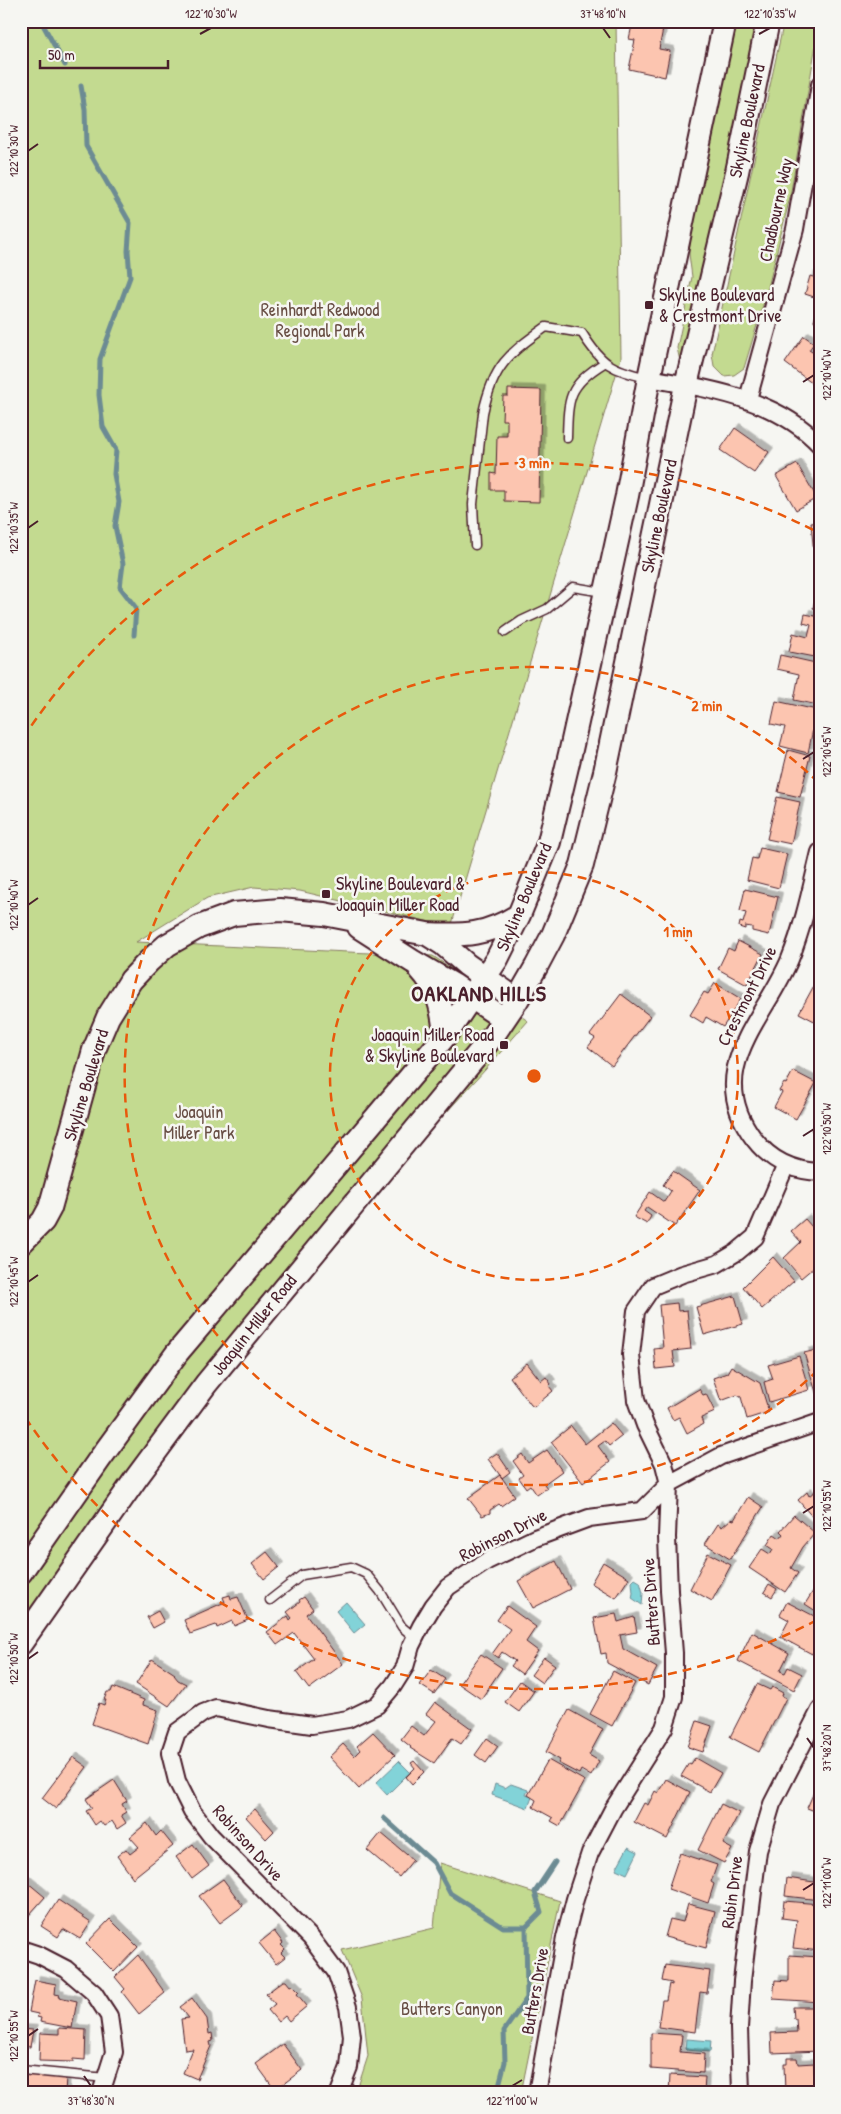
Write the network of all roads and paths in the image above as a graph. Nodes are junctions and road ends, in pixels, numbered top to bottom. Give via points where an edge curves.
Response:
1 (724, 21) edge
2 (768, 21) edge
3 (820, 85) edge
4 (604, 363) junction
5 (649, 378) junction
6 (686, 385) junction
7 (748, 399) junction
8 (567, 438) dead end
9 (820, 445) edge
10 (475, 545) dead end
11 (605, 593) junction
12 (505, 632) dead end
13 (820, 852) edge
14 (519, 915) junction
15 (347, 920) junction
16 (426, 934) junction
17 (412, 961) junction
18 (485, 978) junction
19 (472, 998) junction
20 (517, 1000) junction
21 (504, 1019) junction
22 (445, 1036) junction
23 (786, 1165) junction
24 (820, 1172) edge
25 (21, 1243) edge
26 (820, 1422) edge
27 (669, 1484) junction
28 (21, 1572) edge
29 (270, 1600) dead end
30 (415, 1638) junction
31 (21, 1643) edge
32 (820, 1710) edge
33 (21, 1949) edge
34 (21, 2070) edge
35 (104, 2086) edge
36 (339, 2093) edge
37 (536, 2093) edge
38 (741, 2093) edge

1 - 5 main road, Skyline Boulevard
2 - 6 main road, Skyline Boulevard
3 - 7 street, Chadbourne Way via 795,229
4 - 5 lane
4 - 8 lane via 585,375 573,390
4 - 10 lane via 582,333 546,327 511,353 496,371 483,413 473,504
5 - 6 street
5 - 11 main road, Skyline Boulevard
6 - 7 street
6 - 20 main road, Skyline Boulevard via 605,772 582,865 553,935
7 - 9 street via 788,420
11 - 12 lane via 573,587 547,609
11 - 14 main road, Skyline Boulevard via 549,842
13 - 23 street, Crestmont Drive via 804,921 789,961 739,1053 732,1081 737,1107 748,1131 762,1150
14 - 16 main road via 468,936
14 - 18 main road, Skyline Boulevard
15 - 16 main road, Skyline Boulevard
15 - 17 main road, Skyline Boulevard
15 - 25 main road, Skyline Boulevard via 324,914 280,910 234,914 185,934 150,961 131,980 101,1031 50,1208
16 - 18 main road, Skyline Boulevard
17 - 19 main road, Skyline Boulevard
17 - 22 main road via 434,986 440,999
18 - 19 main road, Skyline Boulevard
18 - 20 main road, Skyline Boulevard
19 - 21 main road, Skyline Boulevard
19 - 22 main road
20 - 21 main road, Skyline Boulevard
21 - 31 main road, Joaquin Miller Road via 206,1384
22 - 28 main road via 177,1353
23 - 24 street, Crestmont Drive
23 - 27 street, Butters Drive via 755,1237 717,1264 653,1286 636,1311 631,1354 636,1400 664,1464
26 - 27 street, Robinson Drive via 721,1456
27 - 30 street, Robinson Drive via 642,1511 589,1518 535,1538 487,1561 448,1587
27 - 37 street, Butters Drive via 668,1591 674,1697 664,1728 590,1852 565,1938
29 - 30 lane via 302,1574 351,1567 366,1574 402,1627
30 - 36 street, Robinson Drive via 394,1686 377,1705 348,1719 312,1725 216,1708 203,1713 177,1732 170,1753 177,1782 192,1811 254,1881 311,1938 336,1972 348,2007 352,2036 348,2066
32 - 38 street, Rubin Drive via 772,1804 758,1851 742,1981 739,2028
33 - 35 street via 66,1969 94,1993 109,2016 114,2052
34 - 35 lane

